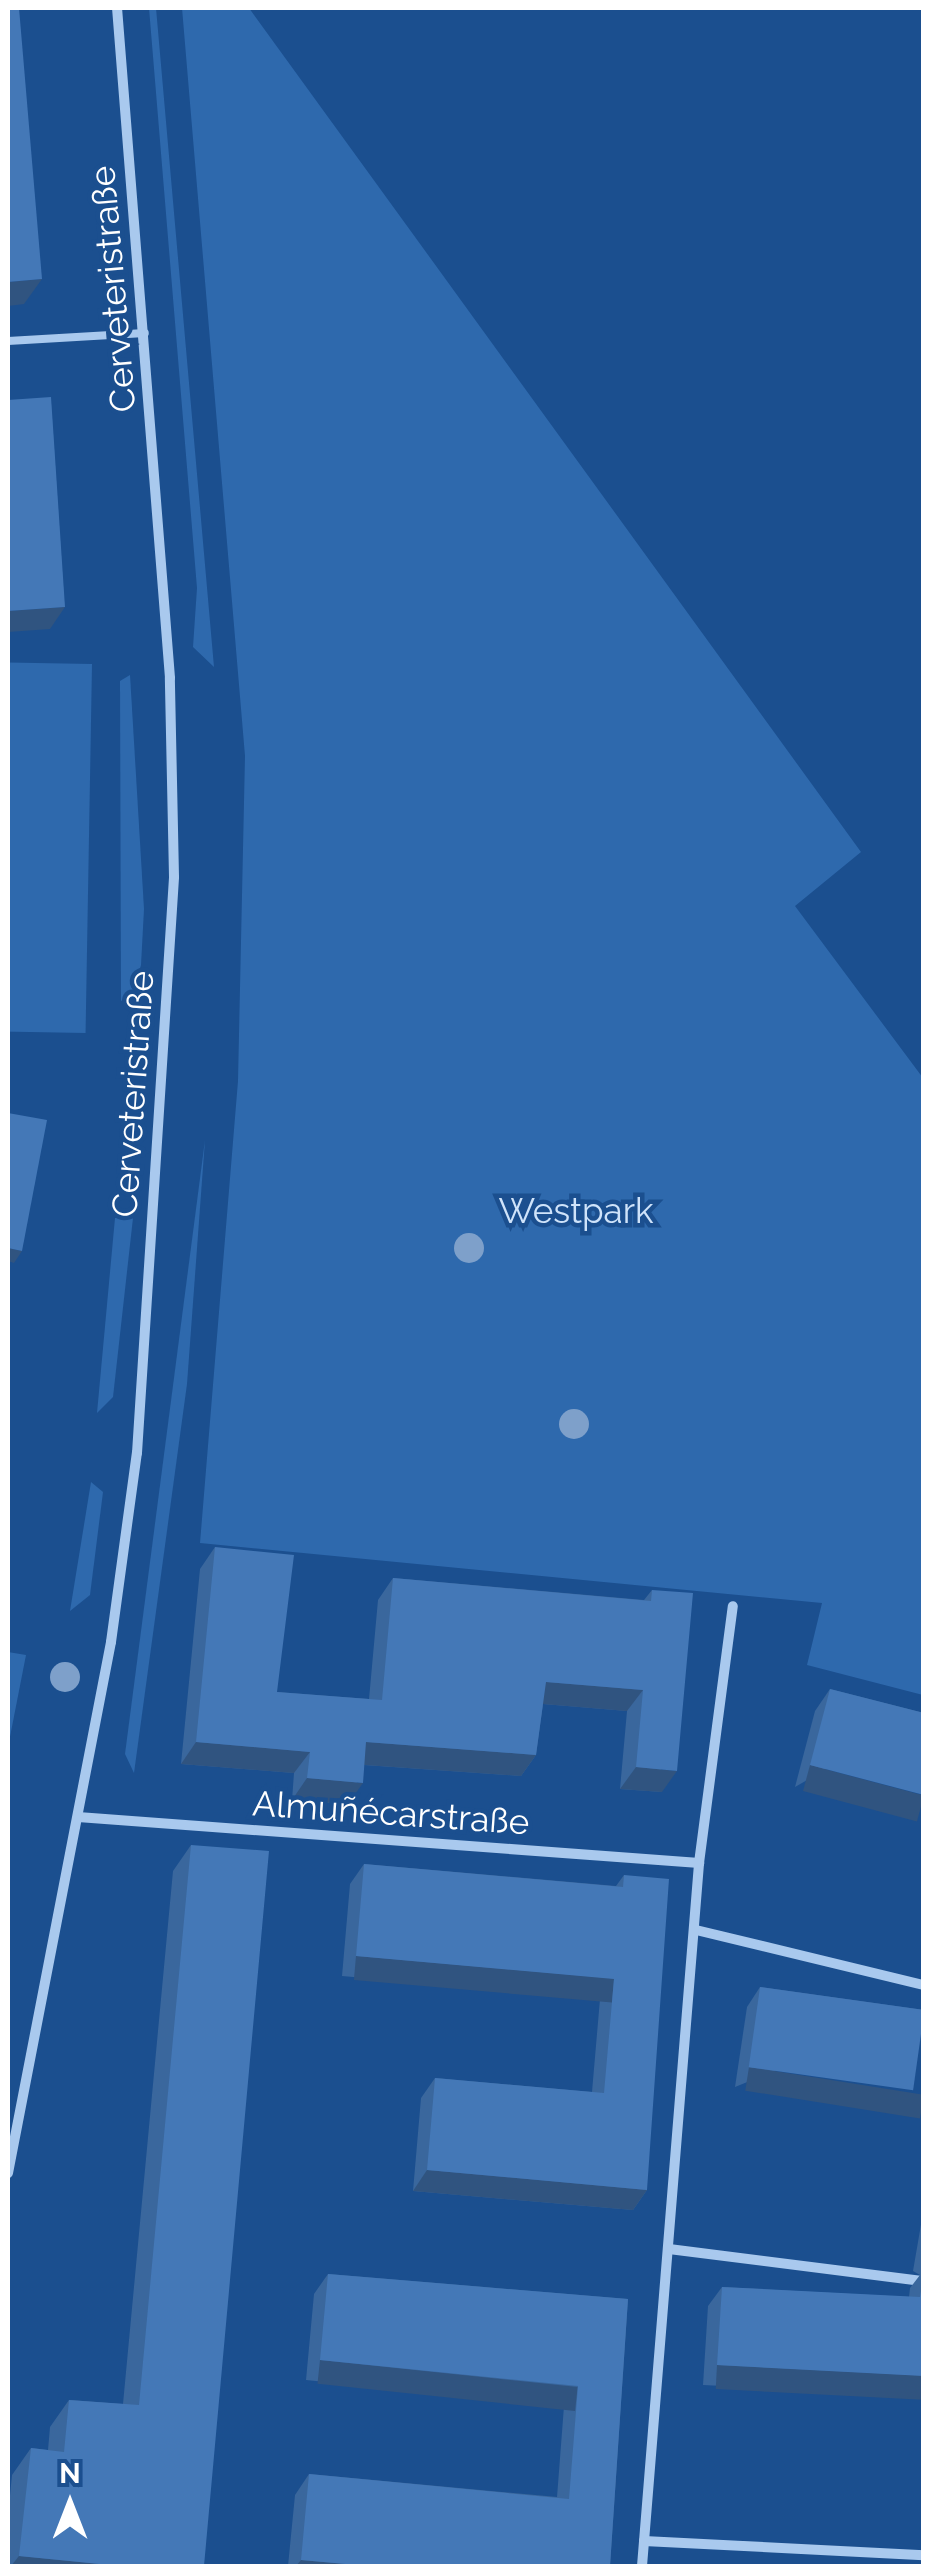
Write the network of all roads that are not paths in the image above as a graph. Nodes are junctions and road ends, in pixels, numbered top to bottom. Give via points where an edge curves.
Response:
1 (116, 8) edge
2 (145, 333) junction
3 (8, 341) edge
4 (733, 1606) dead end
5 (78, 1817) junction
6 (699, 1863) junction
7 (696, 1930) junction
8 (924, 1985) edge
9 (8, 2173) edge
10 (669, 2248) junction
11 (924, 2281) edge
12 (644, 2541) junction
13 (924, 2555) edge
14 (642, 2566) edge

1 - 2 street, Cerveteristraße
2 - 3 lane
2 - 5 street, Cerveteristraße via 174,877 137,1453
4 - 6 street
5 - 6 street, Almuñécarstraße
5 - 9 street, Cerveteristraße
6 - 7 street
7 - 8 street
7 - 10 street
10 - 11 street
10 - 12 street
12 - 13 street
12 - 14 street

